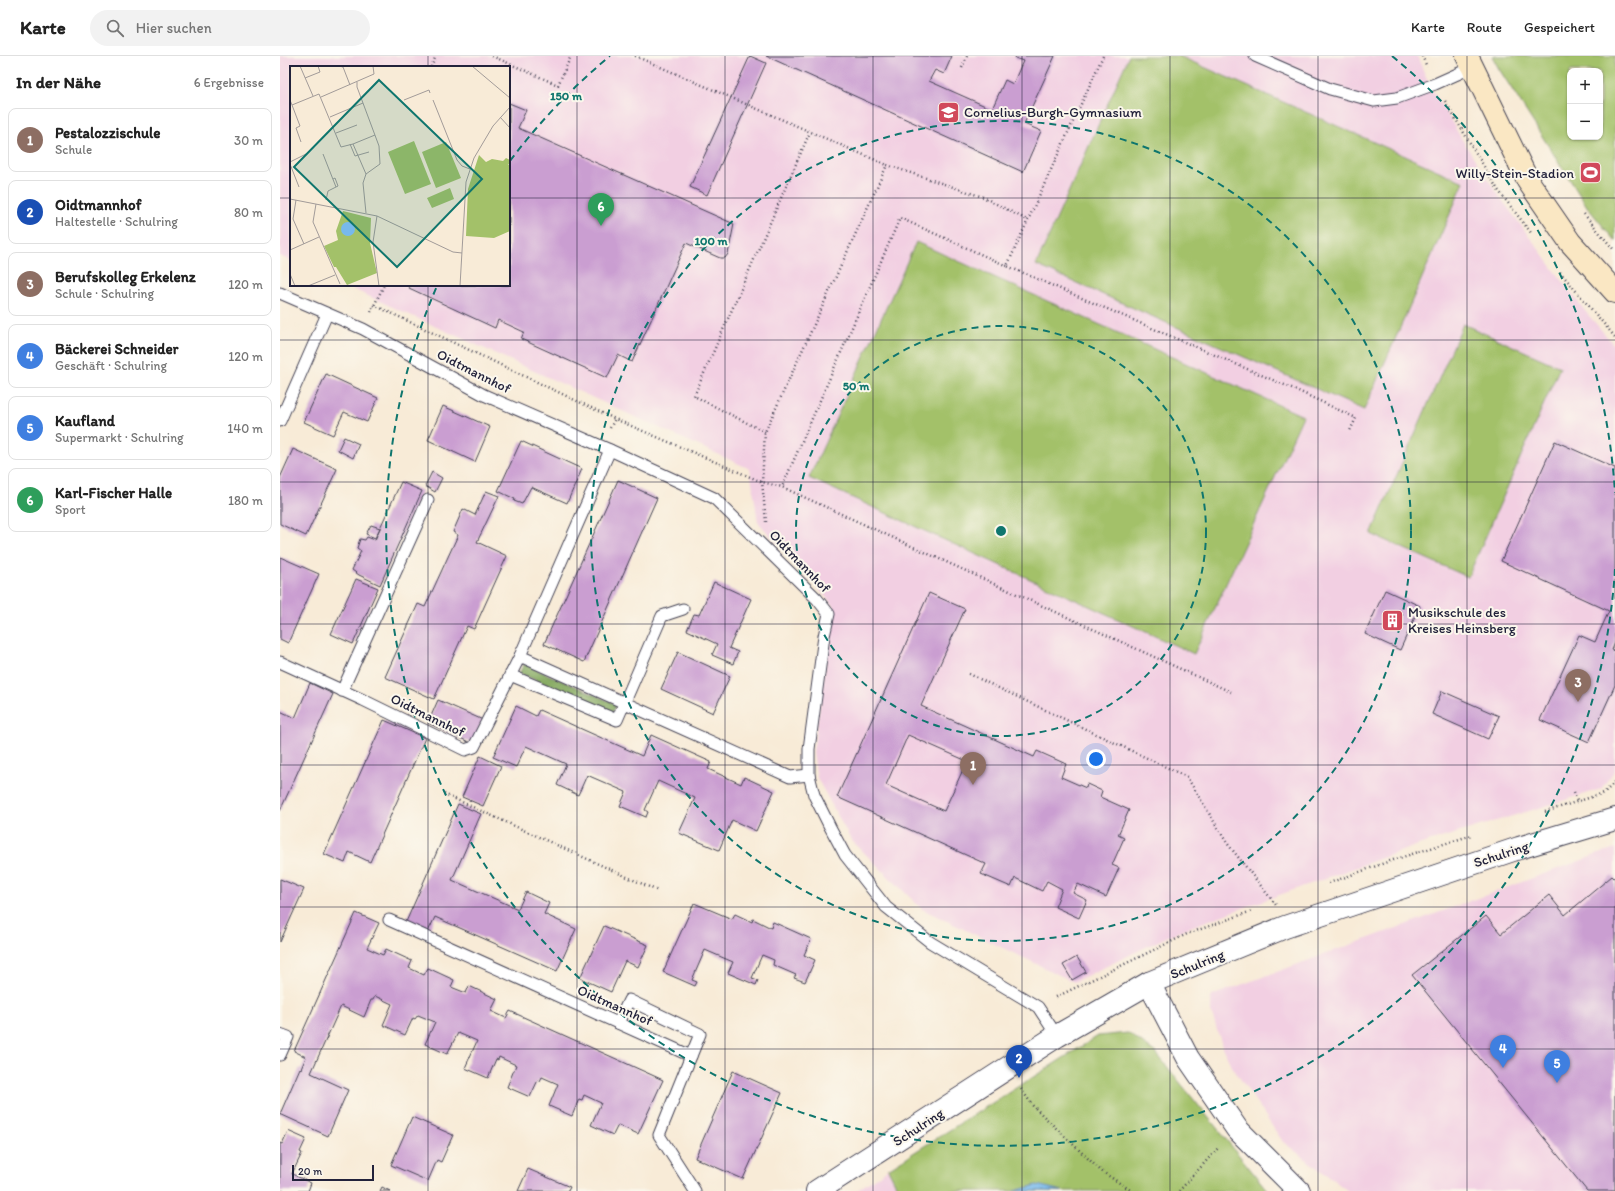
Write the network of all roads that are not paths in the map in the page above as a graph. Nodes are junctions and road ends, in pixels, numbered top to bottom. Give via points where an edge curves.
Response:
1 (1255, 56) edge
2 (1470, 62) edge
3 (1615, 292) edge
4 (280, 293) edge
5 (327, 314) junction
6 (280, 421) edge
7 (606, 448) junction
8 (428, 500) dead end
9 (682, 609) dead end
10 (520, 656) junction
11 (280, 662) edge
12 (510, 675) junction
13 (342, 691) junction
14 (623, 702) junction
15 (809, 775) junction
16 (1615, 818) edge
17 (389, 920) dead end
18 (1149, 983) junction
19 (618, 1023) junction
20 (280, 1034) edge
21 (1057, 1036) junction
22 (280, 1055) edge
23 (690, 1056) junction
24 (695, 1191) edge
25 (817, 1191) edge
26 (1298, 1191) edge

1 - 2 lane via 1330,89 1374,101 1397,98 1435,84
2 - 3 main road via 1528,182 1570,242
4 - 5 lane, Oidtmannhof
5 - 6 lane
5 - 7 lane, Oidtmannhof via 363,329 484,395
7 - 10 lane, Oidtmannhof
7 - 15 lane, Oidtmannhof via 714,498 818,599 829,614 809,749
8 - 13 lane
9 - 14 lane via 662,616
10 - 12 lane, Oidtmannhof
10 - 14 lane
11 - 13 lane, Oidtmannhof
12 - 13 lane, Oidtmannhof via 474,748 465,750
12 - 14 lane via 617,720
14 - 15 lane via 790,777
15 - 21 lane, Oidtmannhof via 814,795 845,855 886,908 930,942 1038,1007
16 - 18 street, Schulring via 1284,927
17 - 19 lane, Oidtmannhof
18 - 21 street, Schulring
18 - 26 street via 1188,1058 1237,1129
19 - 23 lane, Oidtmannhof
19 - 23 lane via 629,1000 700,1034
20 - 22 lane via 288,1037
21 - 25 street, Schulring
23 - 24 lane via 659,1135

